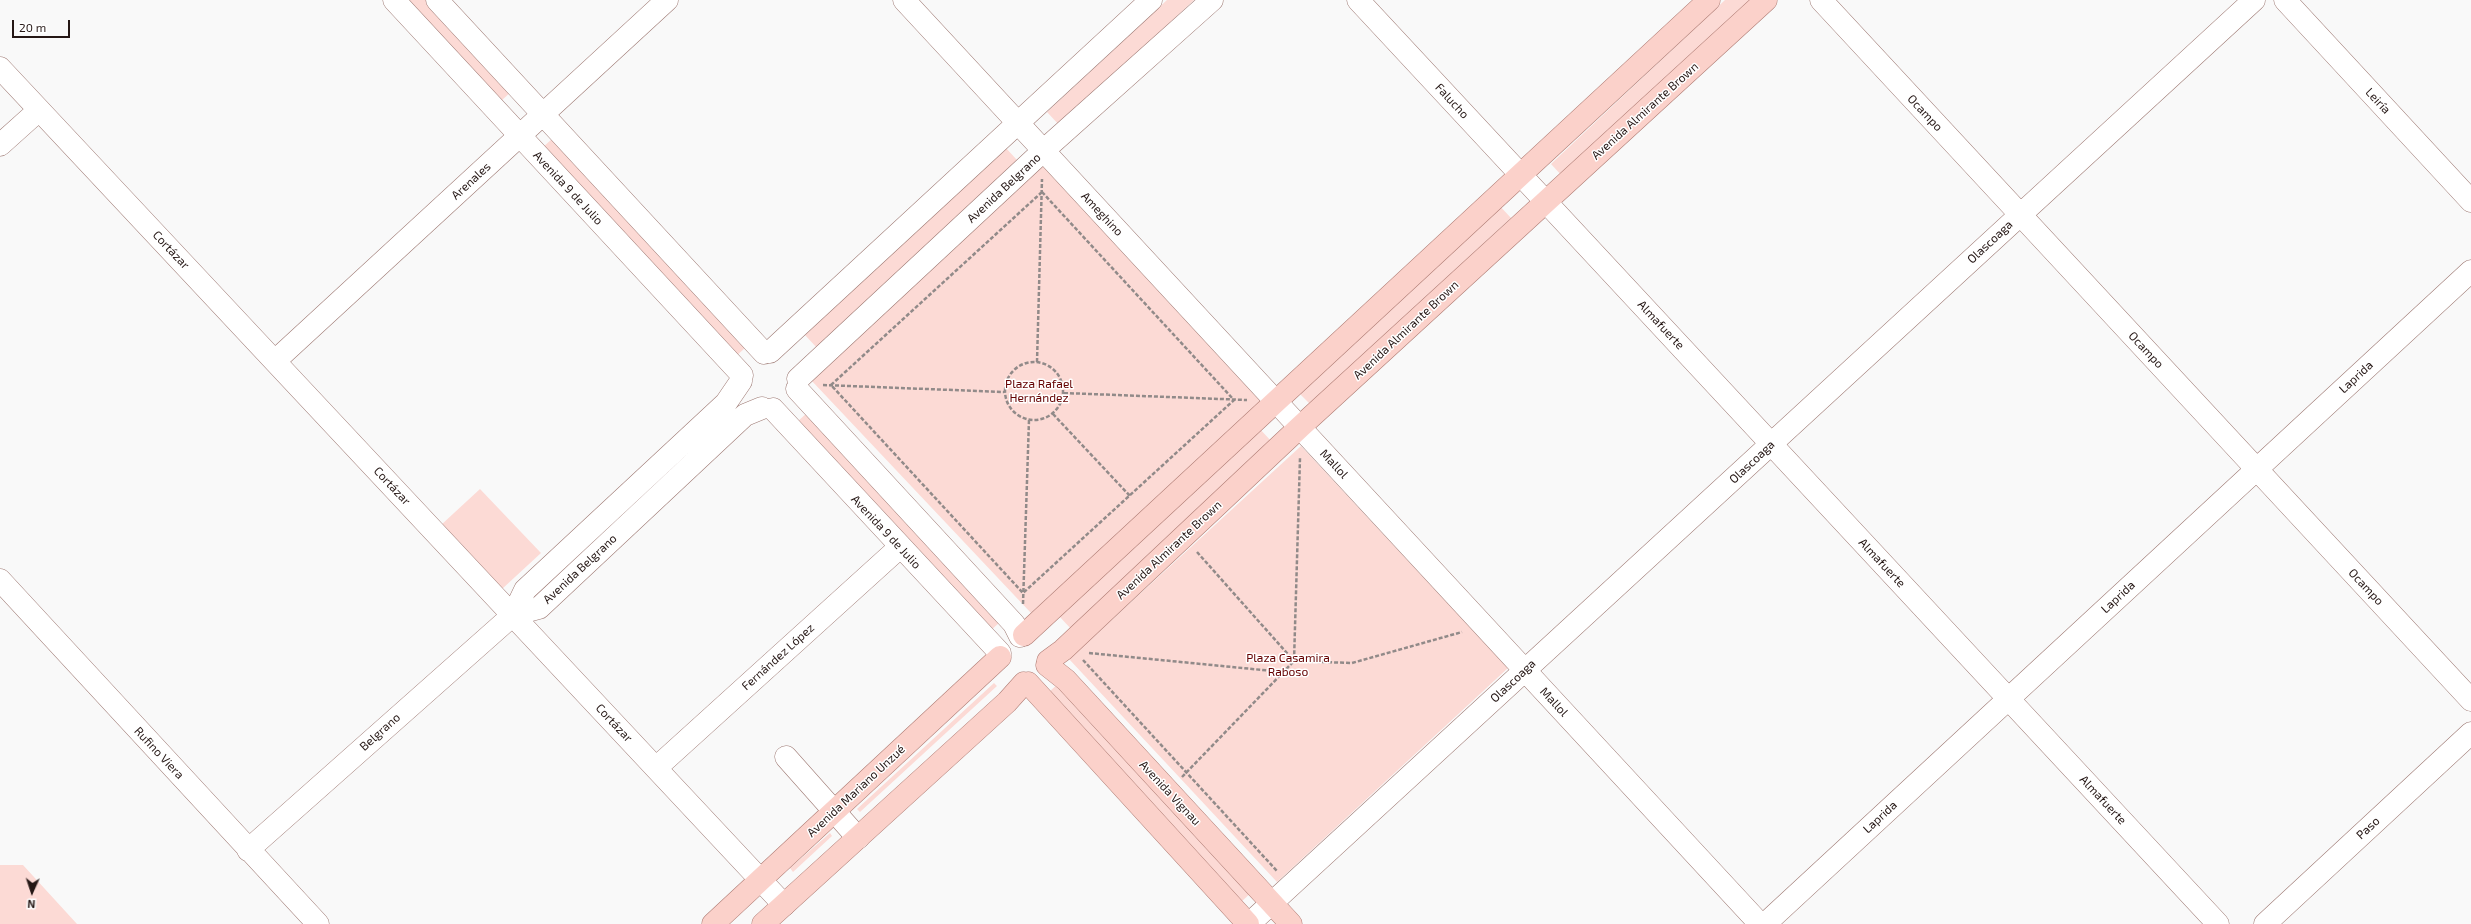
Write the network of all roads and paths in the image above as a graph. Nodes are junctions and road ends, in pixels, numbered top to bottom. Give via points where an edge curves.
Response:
1 (394, 0) edge
2 (437, 0) edge
3 (667, 0) edge
4 (904, 0) edge
5 (1151, 0) edge
6 (1212, 0) edge
7 (1358, 0) edge
8 (1708, 0) edge
9 (1766, 0) edge
10 (1820, 0) edge
11 (2254, 0) edge
12 (2285, 0) edge
13 (0, 68) edge
14 (39, 110) junction
15 (544, 115) junction
16 (1018, 123) junction
17 (520, 136) junction
18 (0, 145) edge
19 (1043, 151) junction
20 (1521, 174) junction
21 (1042, 192) junction
22 (1546, 201) junction
23 (2471, 201) edge
24 (2020, 215) junction
25 (2471, 271) edge
26 (767, 353) junction
27 (275, 361) junction
28 (1037, 362) junction
29 (741, 378) junction
30 (798, 384) junction
31 (831, 386) junction
32 (1004, 392) junction
33 (1064, 393) junction
34 (1234, 400) junction
35 (1276, 402) junction
36 (768, 408) junction
37 (1053, 414) junction
38 (1029, 420) junction
39 (1300, 427) junction
40 (1771, 444) junction
41 (2256, 469) junction
42 (630, 492) junction
43 (1130, 496) junction
44 (645, 509) junction
45 (1184, 536) junction
46 (900, 547) junction
47 (0, 580) edge
48 (1023, 593) junction
49 (513, 615) junction
50 (1484, 626) junction
51 (1022, 636) junction
52 (1000, 655) junction
53 (1058, 657) junction
54 (1294, 661) junction
55 (1525, 671) junction
56 (1283, 672) junction
57 (1026, 683) junction
58 (2008, 698) junction
59 (2471, 700) edge
60 (2471, 733) edge
61 (786, 757) dead end
62 (656, 768) junction
63 (1186, 772) junction
64 (1168, 790) junction
65 (834, 811) junction
66 (858, 838) junction
67 (248, 850) junction
68 (761, 879) junction
69 (1290, 886) junction
70 (1272, 903) junction
71 (784, 905) junction
72 (318, 924) edge
73 (713, 924) edge
74 (763, 924) edge
75 (1249, 924) edge
76 (1292, 924) edge
77 (1760, 924) edge
78 (1765, 924) edge
79 (2218, 924) edge
80 (2265, 924) edge

1 - 17 street, Avenida 9 de Julio
2 - 15 street
3 - 15 street, Arenales
4 - 16 street, Ameghino
5 - 16 street
6 - 19 street, Avenida Belgrano
7 - 20 street, Falucho
8 - 20 main road
9 - 22 main road, Avenida Almirante Brown
10 - 24 street, Ocampo
11 - 24 street, Olascoaga
12 - 23 street, Leiría
13 - 14 street, Cortázar
14 - 18 street
14 - 27 street, Cortázar
15 - 17 street, Arenales
15 - 26 street
16 - 19 street, Ameghino
16 - 26 street
17 - 27 street, Arenales
17 - 29 street, Avenida 9 de Julio
19 - 21 path
19 - 30 street, Avenida Belgrano
19 - 35 street, Ameghino
20 - 22 street, Falucho
20 - 35 main road
21 - 28 path
21 - 31 path
21 - 34 path
22 - 39 main road, Avenida Almirante Brown
22 - 40 street, Almafuerte
24 - 40 street, Olascoaga
24 - 41 street, Ocampo
25 - 41 street, Laprida
26 - 29 street via 751,359
26 - 30 street via 785,356 792,363
27 - 49 street, Cortázar
28 - 32 path via 1018,366 1006,382
28 - 33 path via 1053,368 1060,376
29 - 36 street via 744,394 749,401
29 - 42 street, Avenida Belgrano via 726,403
30 - 31 path
30 - 36 street via 789,402
30 - 51 street
31 - 32 path
31 - 48 path
32 - 38 path via 1012,410 1019,417
33 - 34 path
33 - 37 path via 1059,408
34 - 35 path
34 - 43 path
35 - 39 street, Ameghino
35 - 51 main road
36 - 44 street, Avenida Belgrano via 745,415
36 - 46 street, Avenida 9 de Julio
37 - 38 path via 1046,418
37 - 43 path
38 - 48 path
39 - 45 main road, Avenida Almirante Brown
39 - 50 street, Mallol
39 - 54 path
40 - 55 street, Olascoaga
40 - 58 street, Almafuerte
41 - 58 street, Laprida
41 - 59 street, Ocampo
42 - 44 street
42 - 49 street, Avenida Belgrano via 525,590
43 - 48 path
44 - 49 street, Avenida Belgrano via 539,608
45 - 53 main road, Avenida Almirante Brown
45 - 54 path
46 - 52 street, Avenida 9 de Julio
46 - 62 street, Fernández López
47 - 67 street, Rufino Viera
48 - 51 path
49 - 62 street, Cortázar
49 - 67 street, Belgrano
50 - 54 path via 1352,664
50 - 55 street, Mallol
51 - 52 main road via 1009,640
51 - 53 main road via 1032,637
52 - 57 main road via 1006,676
52 - 65 main road, Avenida Mariano Unzué
53 - 56 path
53 - 57 main road via 1042,676
53 - 63 path
53 - 64 main road, Avenida Vignau via 1066,680
54 - 56 path
55 - 69 street, Olascoaga
55 - 77 street, Mallol
56 - 63 path
57 - 66 main road
57 - 75 main road
58 - 78 street, Laprida
58 - 79 street, Almafuerte
60 - 80 street, Paso
61 - 65 street
62 - 68 street, Cortázar
63 - 64 path
63 - 69 path
64 - 70 main road, Avenida Vignau
65 - 66 street
65 - 68 main road, Avenida Mariano Unzué
66 - 71 main road
67 - 72 street, Rufino Viera
68 - 71 street, Cortázar
68 - 73 main road, Avenida Mariano Unzué
69 - 70 street, Olascoaga
70 - 75 street, Olascoaga
70 - 76 main road, Avenida Vignau
71 - 74 main road

